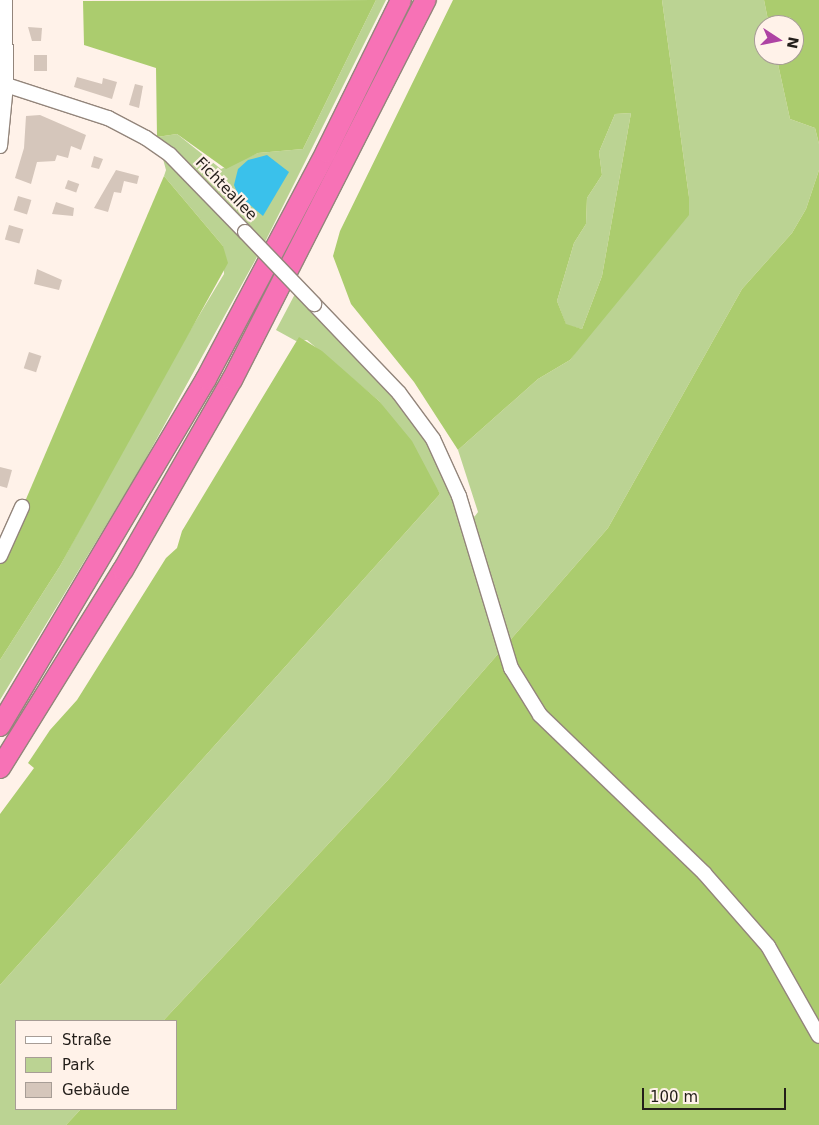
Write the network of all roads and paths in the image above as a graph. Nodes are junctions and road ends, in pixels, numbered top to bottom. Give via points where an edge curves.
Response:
1 (5, 0) edge
2 (401, 0) edge
3 (426, 0) edge
4 (3, 84) edge
5 (0, 146) edge
6 (22, 507) dead end
7 (0, 522) edge
8 (14, 525) junction
9 (0, 556) edge
10 (0, 726) edge
11 (0, 768) edge
12 (819, 1036) edge

1 - 4 street
2 - 10 highway via 215,363 130,514
3 - 11 highway via 351,155 232,380 118,578
4 - 5 street
4 - 12 street, Fichteallee, bridge via 108,118 170,155 388,381 422,422 445,462 511,668 540,715 704,873 768,946
6 - 8 street
7 - 8 street
8 - 9 street

